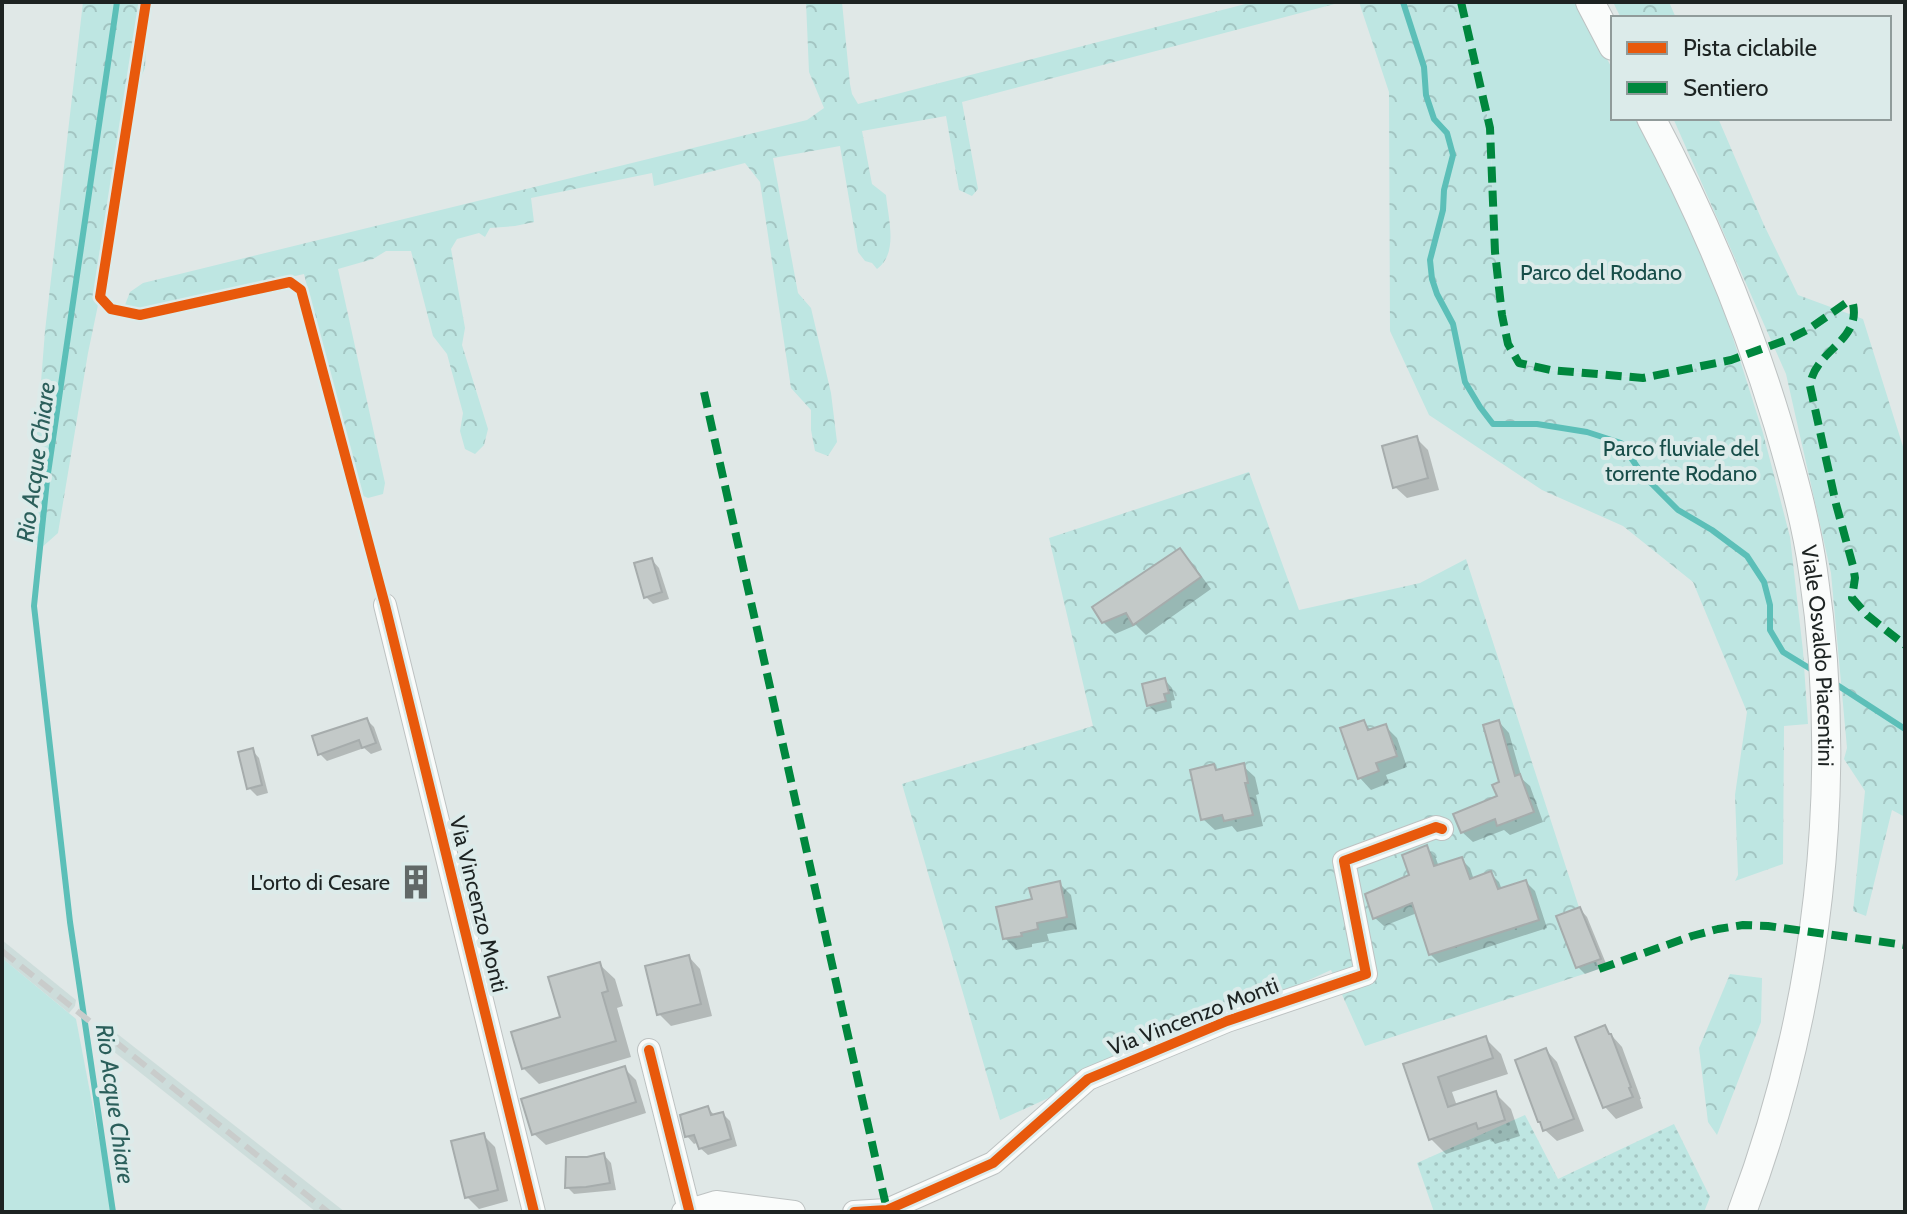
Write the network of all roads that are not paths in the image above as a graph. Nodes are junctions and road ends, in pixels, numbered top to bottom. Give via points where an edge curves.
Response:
1 (1590, 2) edge
2 (1611, 42) edge
3 (1652, 120) edge
4 (385, 605) dead end
5 (1442, 829) dead end
6 (649, 1050) dead end
7 (686, 1211) edge
8 (534, 1212) edge
9 (794, 1212) edge
10 (854, 1212) edge
11 (1742, 1212) edge

1 - 2 main road
3 - 11 main road, Viale Osvaldo Piacentini via 1711,242 1767,389 1800,506 1821,646 1826,778 1815,917 1781,1092
4 - 8 street, Via Vincenzo Monti
5 - 10 street, Via Vincenzo Monti via 1344,861 1366,974 1227,1021 1088,1079 993,1163 887,1210
6 - 7 street
7 - 9 street via 716,1202

